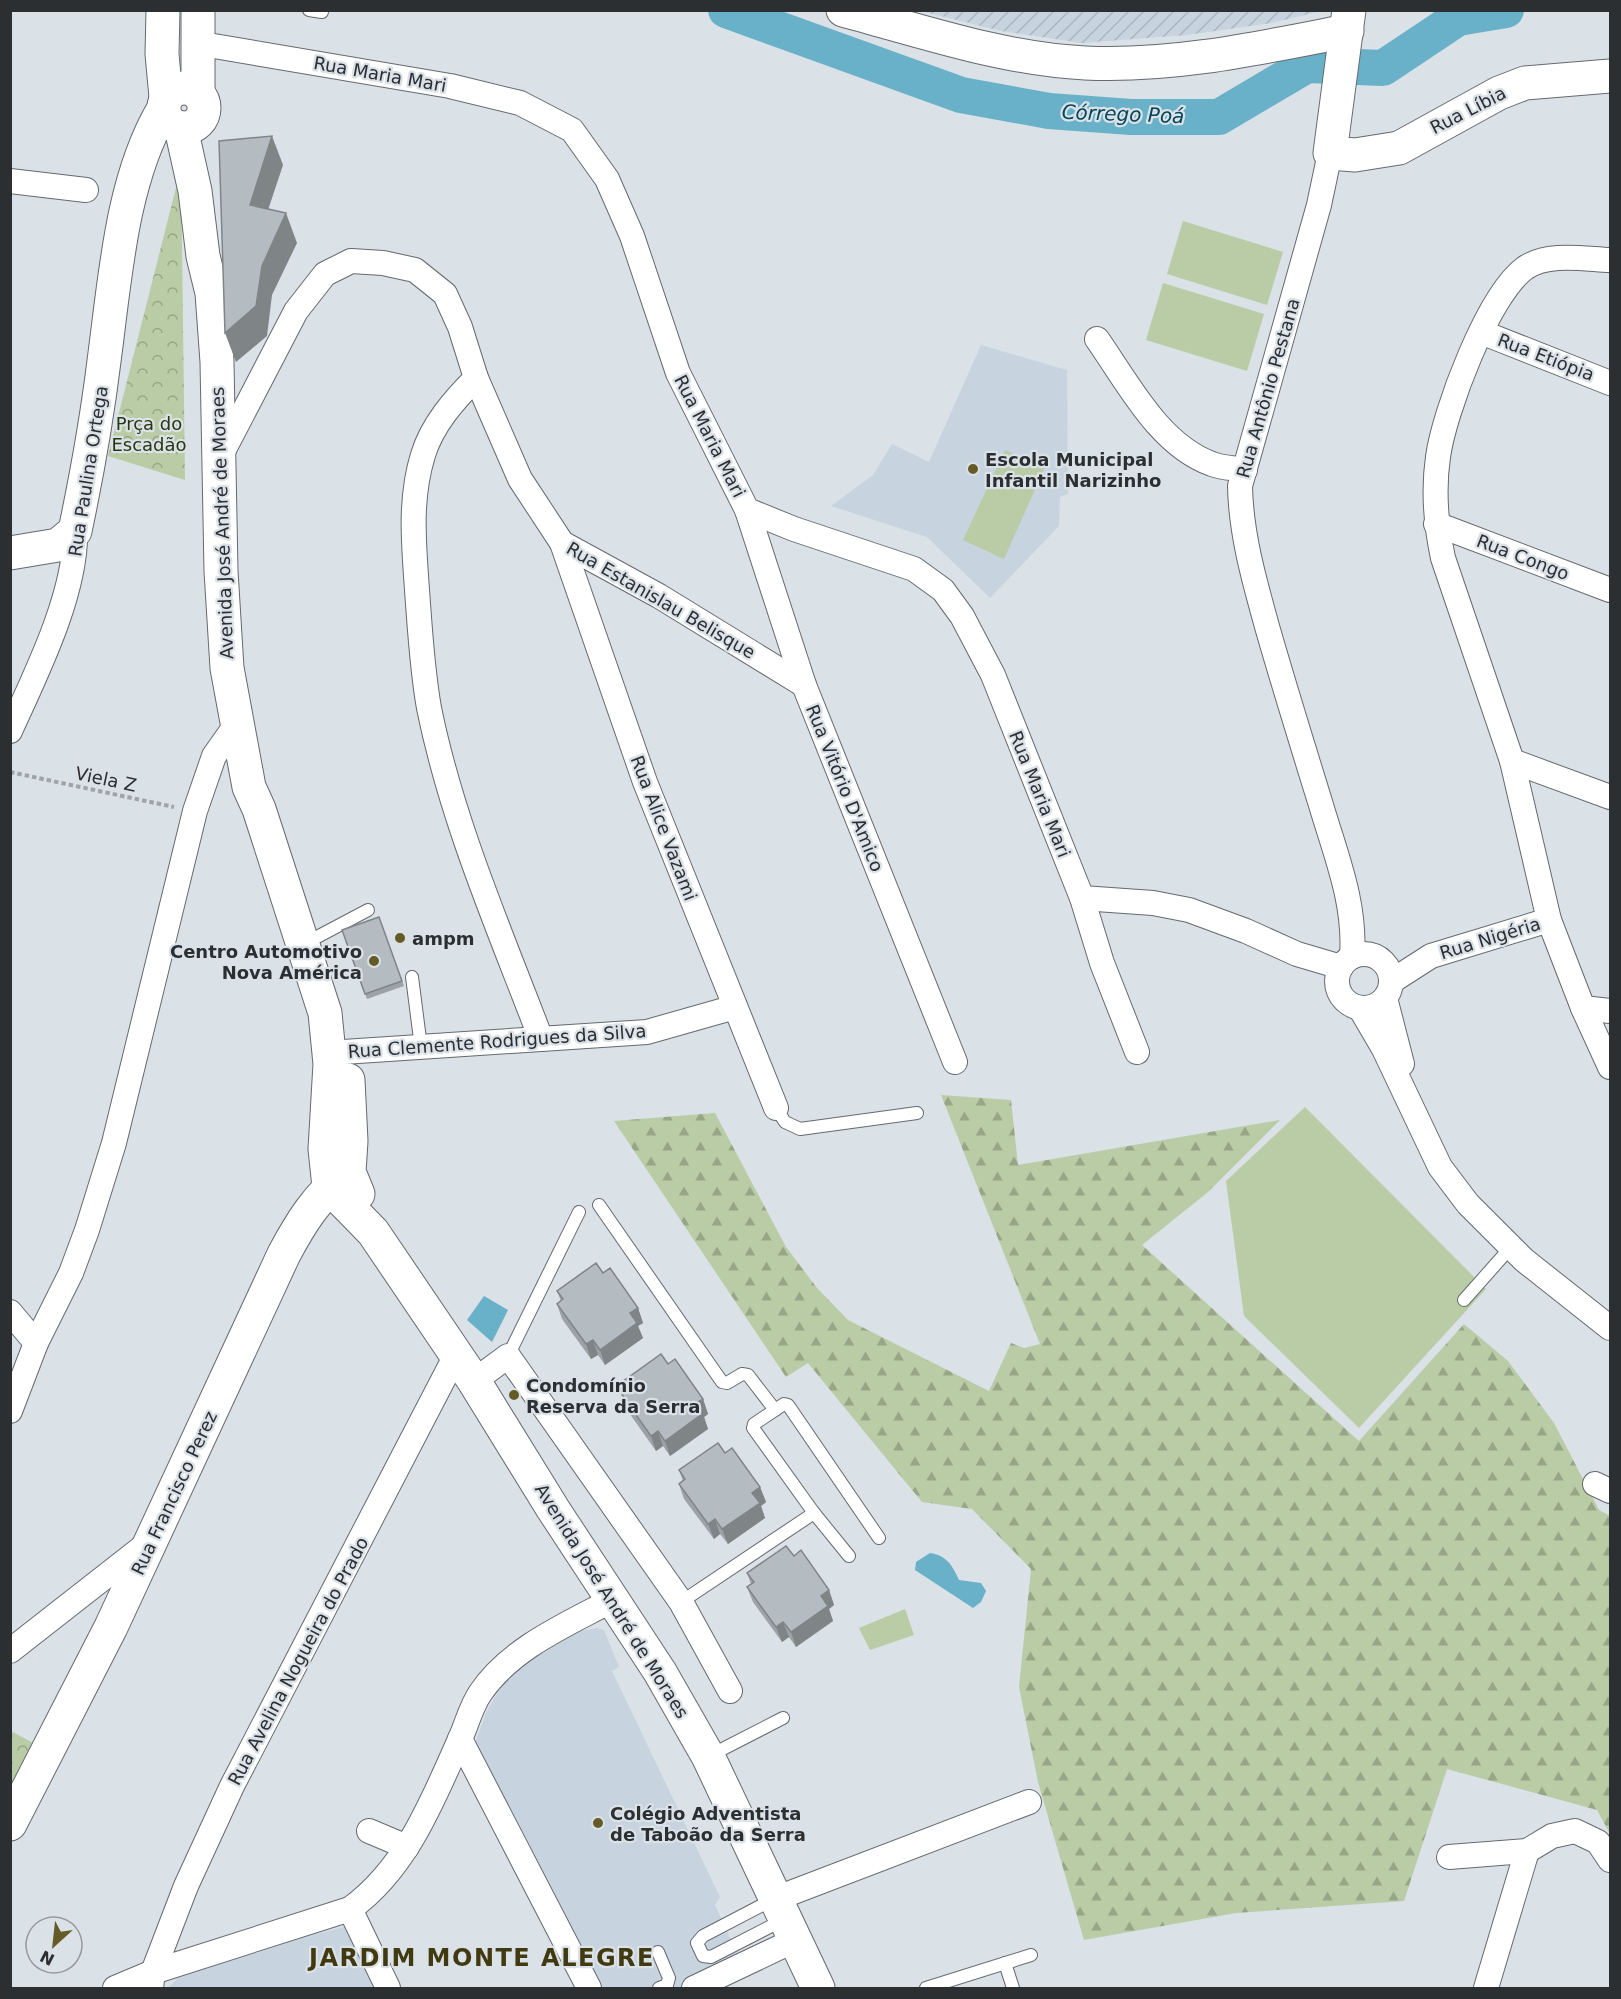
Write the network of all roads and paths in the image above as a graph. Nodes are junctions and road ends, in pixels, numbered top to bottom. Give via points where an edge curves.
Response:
1 (163, 10) edge
2 (198, 10) edge
3 (309, 10) edge
4 (843, 10) edge
5 (322, 12) dead end
6 (1348, 28) edge
7 (196, 43) junction
8 (162, 54) junction
9 (1611, 76) edge
10 (181, 112) junction
11 (1338, 147) junction
12 (10, 181) edge
13 (86, 190) dead end
14 (1611, 260) edge
15 (1481, 332) junction
16 (1097, 339) dead end
17 (476, 378) junction
18 (1611, 382) edge
19 (217, 463) junction
20 (1245, 470) junction
21 (747, 510) junction
22 (1436, 524) junction
23 (75, 531) junction
24 (10, 536) edge
25 (562, 543) junction
26 (26, 551) edge
27 (1611, 590) edge
28 (62, 606) junction
29 (804, 685) junction
30 (10, 731) edge
31 (241, 736) junction
32 (1512, 761) junction
33 (10, 772) edge
34 (1611, 797) edge
35 (195, 811) junction
36 (1082, 898) junction
37 (368, 910) dead end
38 (1550, 920) junction
39 (317, 937) junction
40 (1431, 956) junction
41 (1357, 964) junction
42 (412, 977) dead end
43 (1388, 990) junction
44 (735, 1007) junction
45 (1360, 1008) junction
46 (1583, 1008) junction
47 (1611, 1011) edge
48 (541, 1039) junction
49 (421, 1047) junction
50 (338, 1052) junction
51 (1137, 1052) dead end
52 (955, 1062) dead end
53 (1611, 1067) edge
54 (776, 1108) joint
55 (917, 1113) dead end
56 (1415, 1113) junction
57 (339, 1179) junction
58 (599, 1205) dead end
59 (579, 1212) dead end
60 (1511, 1247) junction
61 (1464, 1300) dead end
62 (10, 1312) edge
63 (1611, 1328) edge
64 (36, 1343) junction
65 (508, 1356) junction
66 (465, 1368) junction
67 (775, 1410) junction
68 (10, 1411) edge
69 (814, 1513) junction
70 (879, 1538) dead end
71 (152, 1540) junction
72 (849, 1556) dead end
73 (615, 1599) junction
74 (681, 1602) junction
75 (10, 1651) edge
76 (730, 1691) dead end
77 (783, 1718) dead end
78 (460, 1739) junction
79 (708, 1756) junction
80 (1029, 1802) dead end
81 (10, 1824) edge
82 (369, 1831) dead end
83 (407, 1847) junction
84 (1527, 1851) junction
85 (1449, 1857) dead end
86 (1611, 1860) edge
87 (350, 1910) junction
88 (785, 1919) junction
89 (658, 1952) dead end
90 (1030, 1955) dead end
91 (1005, 1963) junction
92 (152, 1980) edge
93 (115, 1989) edge
94 (388, 1989) edge
95 (589, 1989) edge
96 (659, 1989) edge
97 (694, 1989) edge
98 (818, 1989) edge
99 (926, 1989) edge
100 (1012, 1989) edge
101 (1486, 1989) edge

1 - 8 street, Avenida José André de Moraes
2 - 7 street, Avenida José André de Moraes
3 - 5 lane
4 - 6 street via 1019,55 1084,63 1175,62
6 - 11 street, Rua Antônio Pestana via 1338,93
7 - 8 street via 180,43
7 - 10 street, Avenida José André de Moraes
7 - 21 street, Rua Maria Mari via 450,86 520,103 572,130 607,180 632,236 678,374
8 - 10 street, Avenida José André de Moraes
9 - 11 street, Rua Líbia via 1525,82 1399,148
10 - 19 street, Avenida José André de Moraes via 212,293
10 - 23 street, Rua Paulina Ortega via 127,201 94,436
11 - 20 street, Rua Antônio Pestana
12 - 13 street
14 - 15 street via 1547,259 1527,267 1503,291
15 - 18 street, Rua Etiópia
15 - 22 street via 1438,456
16 - 20 street via 1148,412 1178,445 1213,465
17 - 19 street, Rua Estanislau Belisque via 445,294 415,270 351,261 325,273 306,296
17 - 25 street, Rua Estanislau Belisque via 520,479
17 - 48 street via 448,406 423,452 416,478 412,513 422,653 429,708 475,865
19 - 31 street, Avenida José André de Moraes via 227,668
20 - 41 street, Rua Antônio Pestana via 1240,486 1241,513 1252,572 1350,899 1361,919
21 - 29 street, Rua Vitório D'Amico
21 - 36 street, Rua Maria Mari via 914,569 943,590 962,616 993,675
22 - 27 street, Rua Congo
22 - 32 street via 1443,558
23 - 24 street
23 - 26 street via 58,545
23 - 28 street, Rua Paulina Ortega via 76,555
25 - 29 street, Rua Estanislau Belisque via 659,596
25 - 44 street, Rua Alice Vazami via 645,782
26 - 28 street via 53,560
28 - 30 street, Rua Paulina Ortega
29 - 52 street, Rua Vitório D'Amico
31 - 35 street via 214,756
31 - 39 street, Avenida José André de Moraes via 273,807
31 - 50 street, Avenida José André de Moraes via 249,787 260,809
32 - 34 street
32 - 38 street
33 - 35 path, Viela Z
35 - 64 street via 114,1143 75,1263
36 - 41 street via 1189,910 1297,954
36 - 51 street, Rua Maria Mari via 1102,963
37 - 39 lane
38 - 40 street, Rua Nigéria
38 - 46 street
39 - 50 street, Avenida José André de Moraes via 336,991
40 - 41 street, Rua Nigéria
40 - 43 street, Rua Nigéria
41 - 43 street via 1390,971
41 - 45 street via 1344,999
42 - 49 lane
43 - 45 street, Rua Nigéria via 1378,1004
43 - 56 street
44 - 48 street, Rua Clemente Rodrigues da Silva via 647,1032
44 - 54 street, Rua Alice Vazami
45 - 56 street
46 - 47 street
46 - 53 street
48 - 49 street, Rua Clemente Rodrigues da Silva
49 - 50 street, Rua Clemente Rodrigues da Silva
50 - 57 street, Avenida José André de Moraes via 351,1142
54 - 55 lane via 785,1122 800,1128
56 - 60 street via 1440,1167 1468,1204
57 - 66 street, Avenida José André de Moraes
57 - 71 street, Rua Francisco Perez via 301,1223 284,1254
58 - 67 lane via 722,1382 745,1374
59 - 65 lane
60 - 61 lane
60 - 63 street
62 - 64 street
64 - 68 street
65 - 66 street
65 - 74 street
66 - 73 street, Avenida José André de Moraes
66 - 92 street, Rua Avelina Nogueira do Prado via 232,1786 186,1886
67 - 69 lane via 753,1428
67 - 70 lane via 788,1405
69 - 72 lane
69 - 74 lane
71 - 75 street
71 - 81 street, Rua Francisco Perez
73 - 78 street via 524,1650 500,1668 479,1694
73 - 79 street, Avenida José André de Moraes
74 - 76 street
77 - 79 lane
78 - 83 street
78 - 95 street
79 - 88 street, Avenida José André de Moraes
80 - 88 street
82 - 83 street
83 - 87 street via 372,1894
84 - 85 street
84 - 86 street via 1552,1836 1575,1831 1598,1842
84 - 101 street
87 - 92 street
87 - 94 street
88 - 88 lane via 703,1936 697,1943 704,1956 711,1957
88 - 97 street
88 - 98 street, Avenida José André de Moraes
89 - 96 lane via 669,1978 667,1985
90 - 91 lane
91 - 99 lane
91 - 100 lane
92 - 93 street

